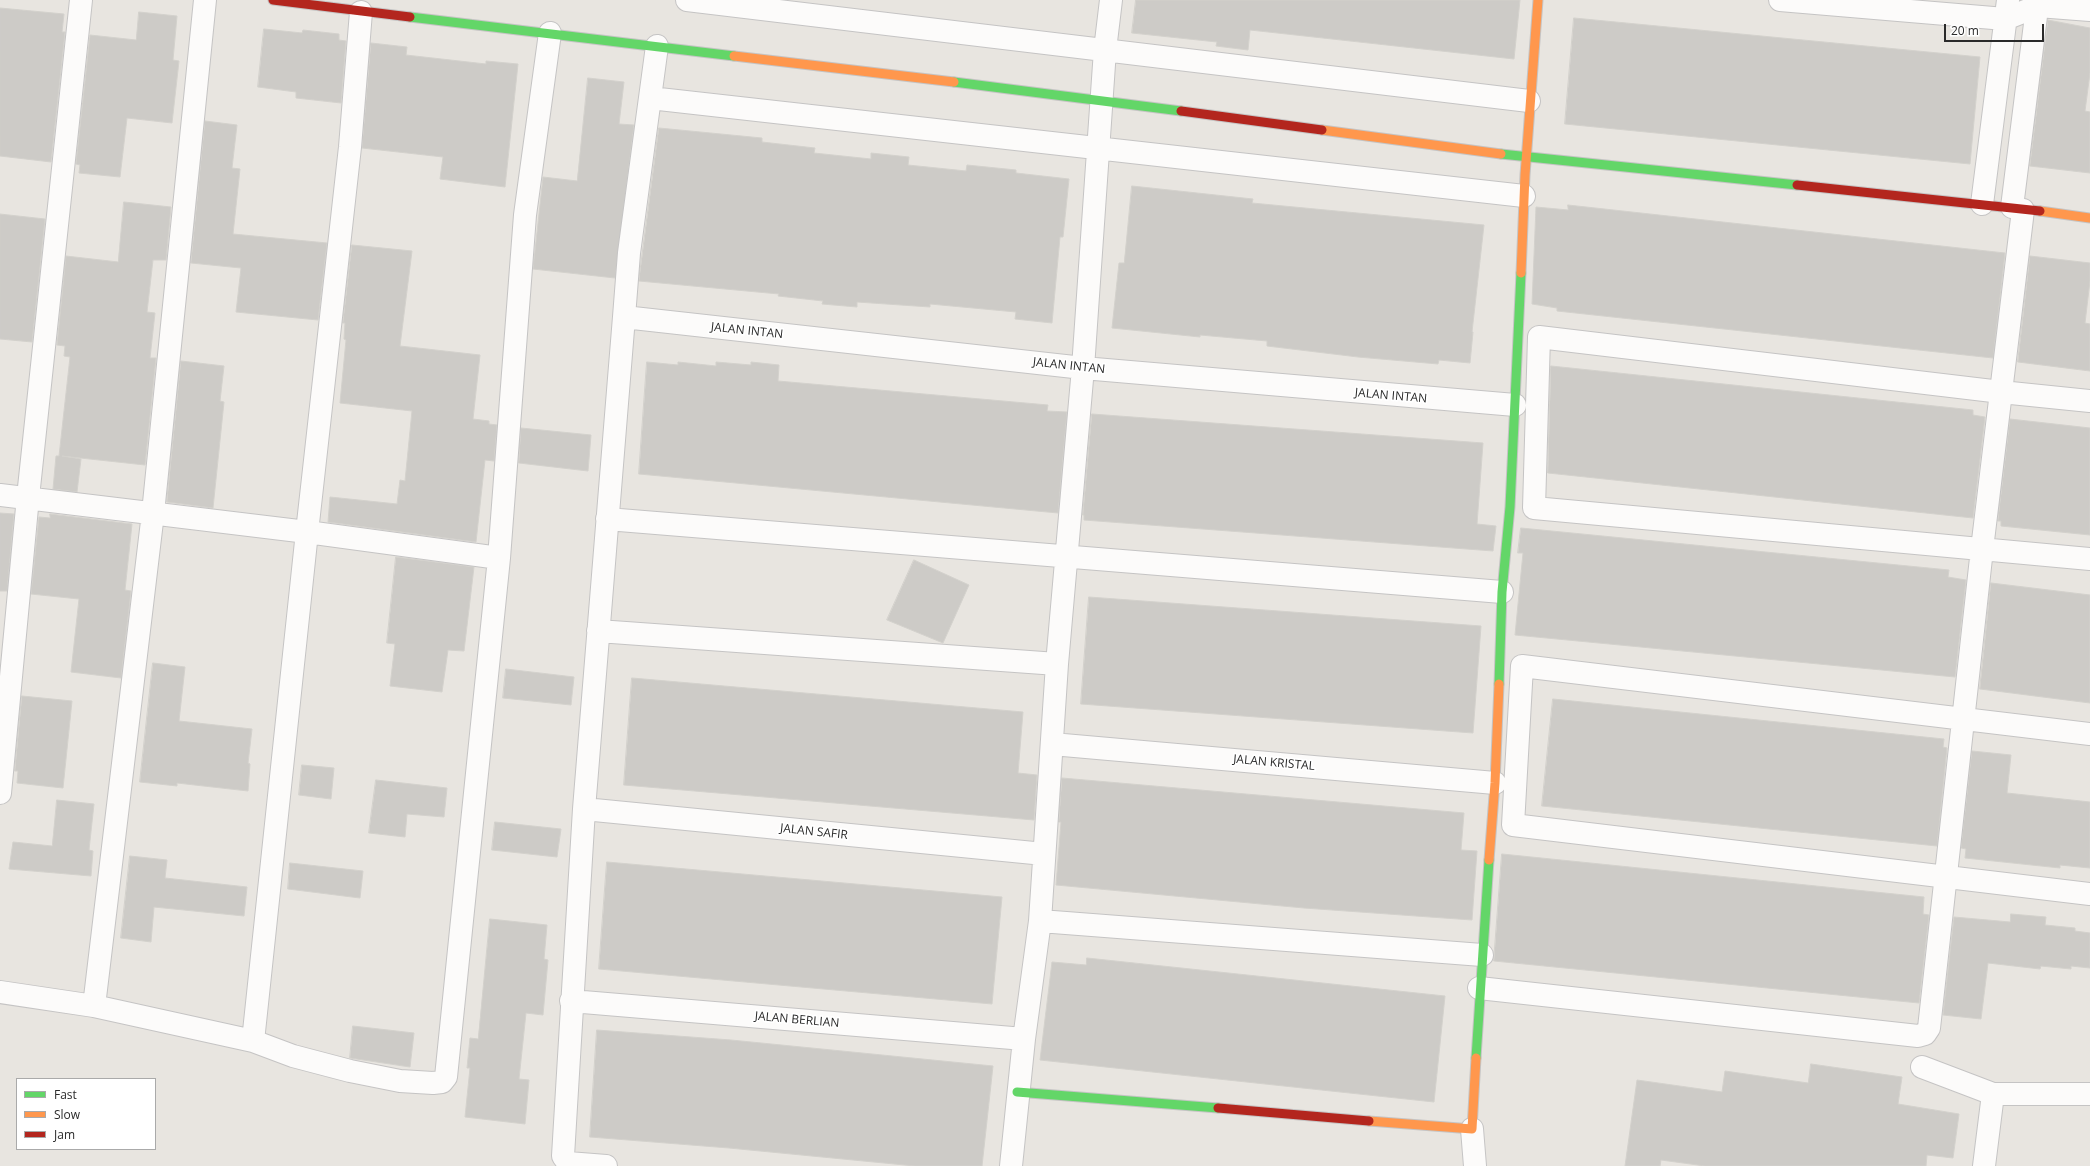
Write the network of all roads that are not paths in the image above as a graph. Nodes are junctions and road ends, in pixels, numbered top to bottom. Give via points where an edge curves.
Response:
1 (81, 0) edge
2 (205, 0) edge
3 (273, 0) edge
4 (687, 0) edge
5 (1111, 0) edge
6 (1538, 0) edge
7 (1780, 0) edge
8 (2038, 3) edge
9 (2006, 10) edge
10 (2090, 10) edge
11 (361, 12) junction
12 (550, 33) junction
13 (657, 46) junction
14 (1105, 50) junction
15 (650, 98) junction
16 (1101, 100) junction
17 (1529, 101) junction
18 (1098, 148) junction
19 (1526, 157) junction
20 (1524, 196) junction
21 (1982, 204) junction
22 (2018, 208) junction
23 (2090, 218) edge
24 (624, 318) junction
25 (1083, 368) junction
26 (2001, 392) junction
27 (2090, 401) edge
28 (1515, 405) junction
29 (0, 495) edge
30 (28, 497) junction
31 (153, 513) junction
32 (607, 520) junction
33 (307, 532) junction
34 (1982, 549) junction
35 (1067, 557) junction
36 (499, 558) junction
37 (2090, 560) edge
38 (1502, 592) junction
39 (598, 631) junction
40 (1057, 664) junction
41 (1964, 719) junction
42 (2090, 734) edge
43 (1052, 744) junction
44 (1495, 783) junction
45 (0, 793) edge
46 (584, 809) junction
47 (1044, 854) junction
48 (1945, 877) junction
49 (2090, 894) edge
50 (1040, 921) junction
51 (1482, 955) junction
52 (1479, 988) junction
53 (0, 992) edge
54 (571, 1001) junction
55 (94, 1006) junction
56 (1024, 1039) junction
57 (253, 1041) junction
58 (1922, 1067) dead end
59 (1018, 1092) junction
60 (1993, 1094) junction
61 (2090, 1094) edge
62 (1472, 1129) junction
63 (606, 1166) edge
64 (1011, 1166) edge
65 (1475, 1166) edge
66 (1984, 1166) edge

1 - 30 street
2 - 31 street
3 - 11 street
4 - 14 street
5 - 14 street
6 - 17 street
7 - 9 street
8 - 9 street
8 - 10 street
8 - 22 street
9 - 21 street
11 - 12 street
11 - 33 street via 349,155
12 - 13 street
12 - 36 street via 525,215
13 - 15 street
13 - 16 street
14 - 16 street
14 - 17 street
15 - 18 street
15 - 24 street
16 - 18 street
16 - 19 street
17 - 19 street
18 - 20 street
18 - 25 street
19 - 20 street
19 - 21 street
20 - 28 street
21 - 22 street
22 - 23 street
22 - 26 street
24 - 25 street, JALAN INTAN
24 - 32 street
25 - 28 street, JALAN INTAN
25 - 35 street
26 - 27 street
26 - 34 street
26 - 34 street via 1539,337 1534,508
28 - 38 street
29 - 30 street
30 - 31 street
30 - 45 street
31 - 33 street
31 - 55 street
32 - 35 street
32 - 39 street
33 - 36 street
33 - 57 street
34 - 37 street
34 - 41 street
35 - 38 street
35 - 40 street
36 - 57 street via 446,1077 442,1082 432,1083 392,1079 293,1056
38 - 44 street
39 - 40 street
39 - 46 street
40 - 43 street
41 - 42 street
41 - 48 street
41 - 48 street via 1522,666 1513,825
43 - 44 street, JALAN KRISTAL
43 - 47 street
44 - 51 street
46 - 47 street, JALAN SAFIR
46 - 54 street
47 - 50 street
48 - 49 street
48 - 52 street via 1929,1028 1925,1034 1918,1036
50 - 51 street
50 - 56 street
51 - 52 street
52 - 62 street
53 - 55 street
54 - 56 street, JALAN BERLIAN
54 - 63 street via 563,1156 568,1163
55 - 57 street
56 - 59 street
58 - 60 street
59 - 62 street
59 - 64 street
60 - 61 street
60 - 66 street
62 - 65 street

